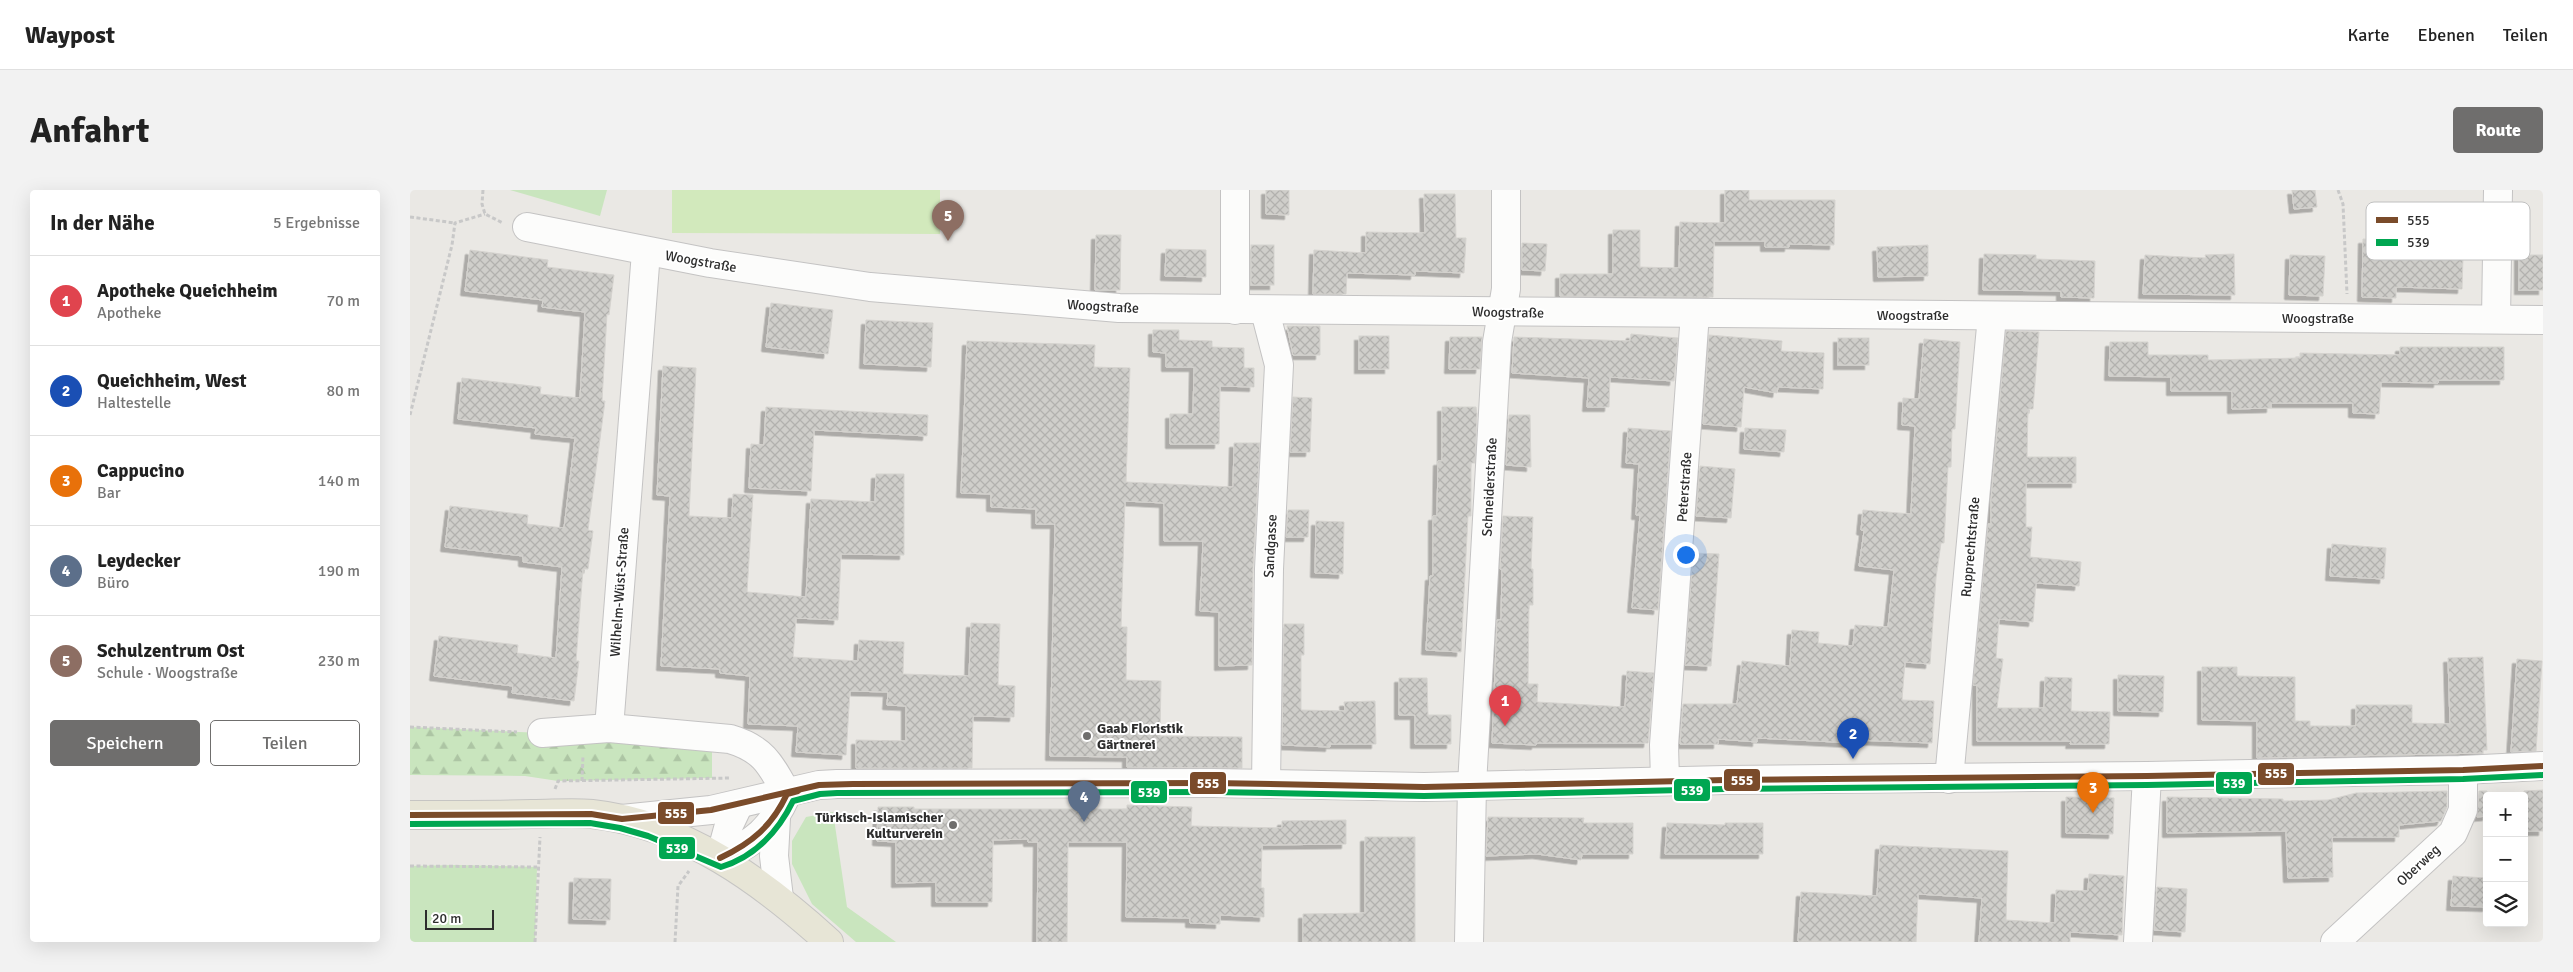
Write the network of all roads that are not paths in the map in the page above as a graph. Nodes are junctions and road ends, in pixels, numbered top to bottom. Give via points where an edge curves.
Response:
1 (1235, 190) edge
2 (1506, 190) edge
3 (527, 227) road end
4 (646, 252) junction
5 (2497, 260) edge
6 (1235, 310) junction
7 (1502, 310) junction
8 (1265, 311) junction
9 (1695, 314) junction
10 (1992, 316) junction
11 (2496, 319) junction
12 (2543, 320) edge
13 (609, 728) junction
14 (542, 733) road end
15 (2543, 766) edge
16 (2463, 770) junction
17 (2147, 776) junction
18 (1949, 779) junction
19 (1666, 781) junction
20 (1266, 784) junction
21 (1472, 785) junction
22 (738, 791) junction
23 (781, 806) junction
24 (410, 815) edge
25 (622, 819) junction
26 (712, 854) junction
27 (779, 898) junction
28 (829, 942) edge
29 (1469, 942) edge
30 (2138, 942) edge
31 (2335, 942) edge

1 - 6 street
2 - 7 street, Schneiderstraße via 1506,289
3 - 4 street, Woogstraße
4 - 6 street, Woogstraße via 880,288 1095,307
4 - 13 street, Wilhelm-Wüst-Straße
5 - 11 street
6 - 8 street, Woogstraße
7 - 8 street, Woogstraße
7 - 9 street, Woogstraße
7 - 21 street, Schneiderstraße via 1497,342
8 - 20 street, Sandgasse via 1279,365 1269,578
9 - 10 street, Woogstraße
9 - 19 street, Peterstraße via 1664,745
10 - 11 street, Woogstraße
10 - 18 street, Rupprechtstraße
11 - 12 street, Woogstraße
13 - 14 street
13 - 23 street via 712,736 746,744 764,756
15 - 16 street
16 - 17 street
16 - 31 street, Oberweg via 2463,810 2453,833
17 - 18 street
17 - 30 street
18 - 19 street
19 - 21 street
20 - 21 street
20 - 23 street via 819,785
21 - 29 street, Schneiderstraße
22 - 23 street
22 - 25 street via 712,810
22 - 26 street via 730,825
23 - 26 street via 745,846
23 - 27 street via 774,856
24 - 25 main road via 591,814
25 - 26 main road
26 - 27 main road
27 - 28 main road

